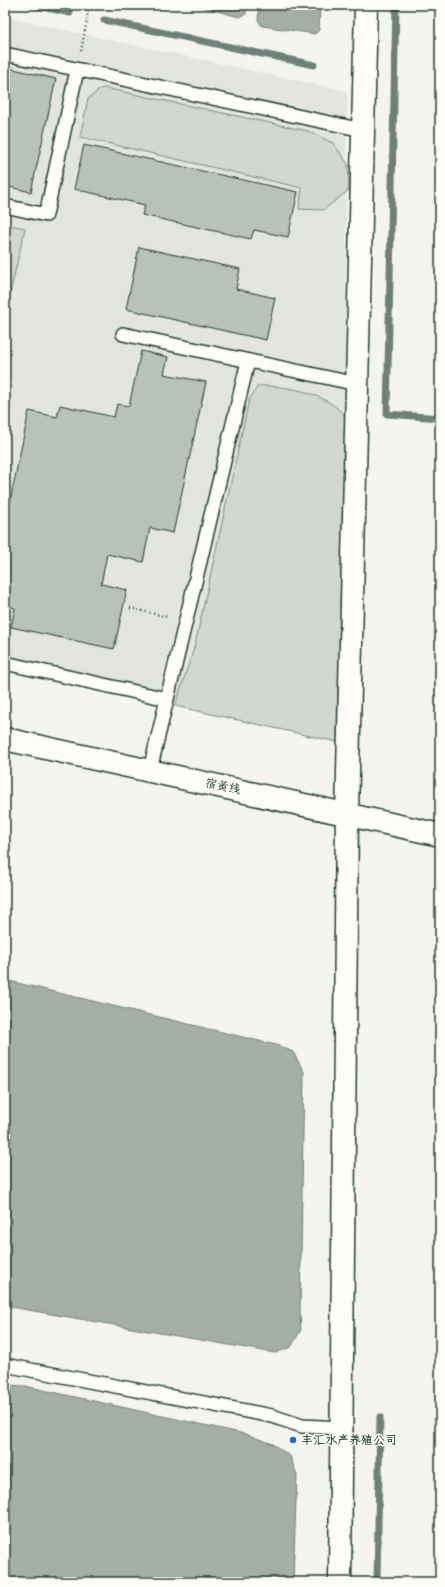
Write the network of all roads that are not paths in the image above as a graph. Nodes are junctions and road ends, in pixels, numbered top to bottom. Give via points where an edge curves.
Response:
1 (366, 5) edge
2 (5, 54) edge
3 (77, 70) junction
4 (363, 130) junction
5 (5, 206) edge
6 (124, 334) dead end
7 (248, 361) junction
8 (357, 384) junction
9 (5, 663) edge
10 (167, 699) junction
11 (5, 739) edge
12 (150, 770) junction
13 (347, 814) junction
14 (440, 835) edge
15 (5, 1365) edge
16 (342, 1428) junction
17 (340, 1582) edge

1 - 4 street
2 - 3 lane
3 - 4 lane
3 - 5 lane via 46,215
4 - 8 street
6 - 7 lane
7 - 8 lane
7 - 10 lane
8 - 13 street
9 - 10 lane
10 - 12 lane
11 - 12 street, 宿黄线
12 - 13 street, 宿黄线
13 - 14 street, 宿黄线
13 - 16 street
15 - 16 lane via 272,1416 302,1426
16 - 17 street

